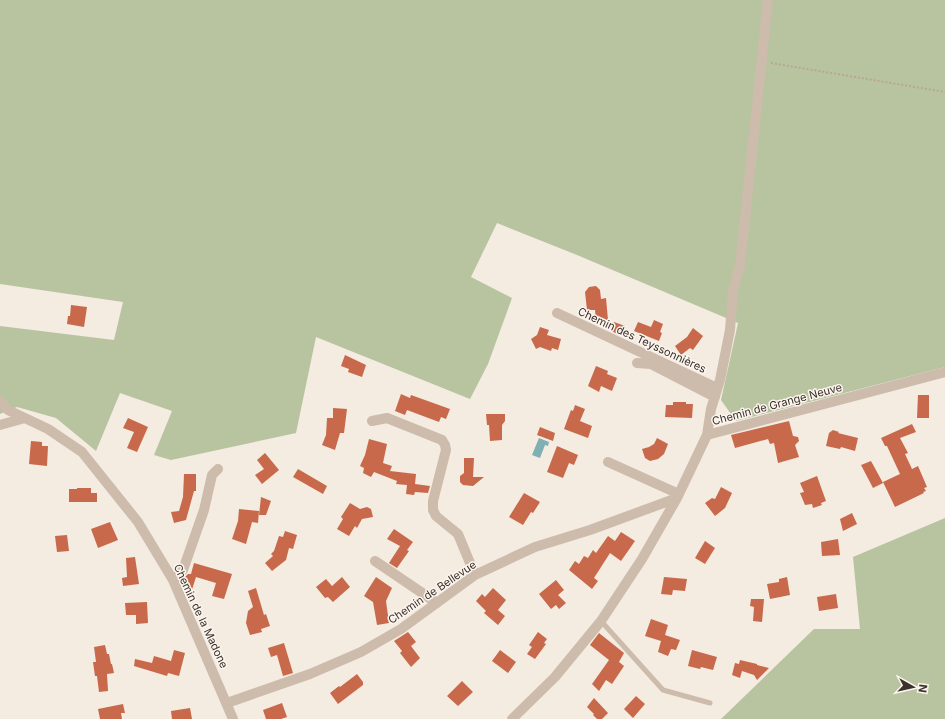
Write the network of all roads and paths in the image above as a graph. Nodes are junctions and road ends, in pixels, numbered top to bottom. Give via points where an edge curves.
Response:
1 (768, 0) edge
2 (762, 61) junction
3 (945, 92) edge
4 (557, 313) dead end
5 (636, 363) dead end
6 (945, 372) edge
7 (716, 393) junction
8 (0, 401) edge
9 (25, 418) junction
10 (372, 421) dead end
11 (0, 425) edge
12 (707, 435) junction
13 (608, 462) dead end
14 (218, 469) dead end
15 (678, 496) junction
16 (375, 561) dead end
17 (475, 575) junction
18 (173, 580) junction
19 (436, 603) junction
20 (601, 621) junction
21 (710, 703) dead end
22 (227, 704) junction
23 (233, 719) edge
24 (512, 719) edge

1 - 2 street
2 - 3 path
2 - 7 street via 740,266 733,291 730,330
4 - 7 street, Chemin des Teyssonnières
5 - 7 street, Chemin des Teyssonnières via 651,364
6 - 12 street, Chemin de Grange Neuve
7 - 12 street
8 - 9 street, Chemin de la Madone via 8,410
9 - 11 street
9 - 18 street, Chemin de la Madone via 48,429 82,452 138,522
10 - 17 street via 387,418 442,440 446,450 433,510 436,516 458,534
12 - 15 street, Chemin de Grange Neuve
13 - 15 street
14 - 18 street via 212,475 204,510 183,570
15 - 17 street, Chemin de Bellevue via 590,530 535,547
15 - 20 street, Chemin de Grange Neuve via 642,559
16 - 19 street
17 - 19 street, Chemin de Bellevue
18 - 22 street, Chemin de la Madone
19 - 22 street, Chemin de Bellevue via 401,629 361,652 310,674
20 - 21 lane via 663,690
20 - 24 street, Chemin de Grange Neuve via 555,677
22 - 23 street, Chemin de la Madone

